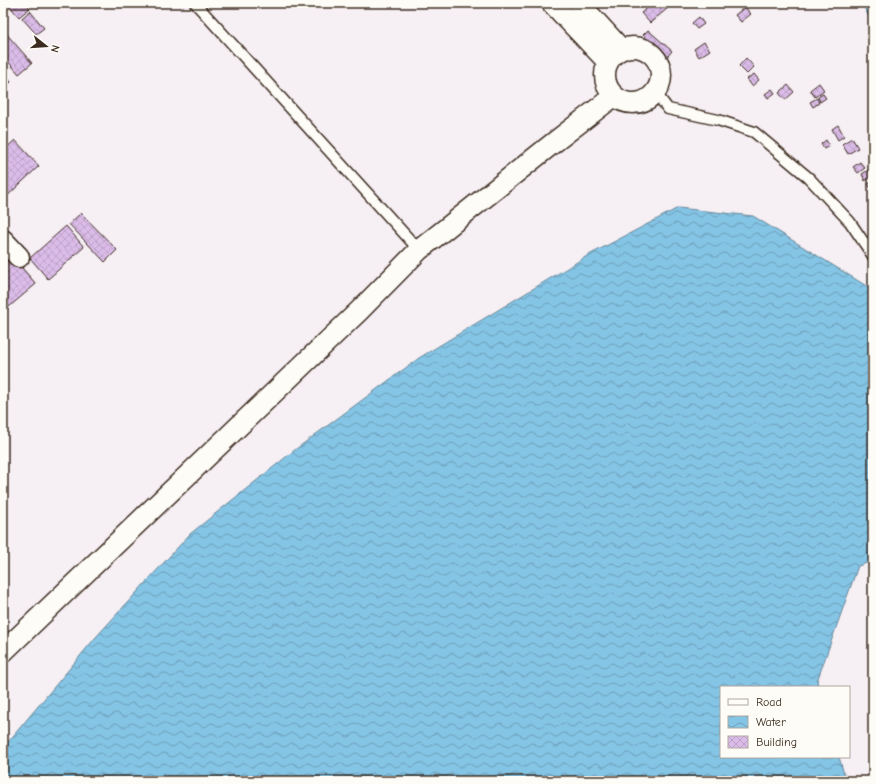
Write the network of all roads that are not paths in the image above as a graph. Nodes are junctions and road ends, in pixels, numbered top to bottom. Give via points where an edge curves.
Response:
1 (195, 3) edge
2 (552, 3) edge
3 (579, 3) edge
4 (614, 56) junction
5 (655, 92) junction
6 (614, 96) junction
7 (3, 240) edge
8 (419, 250) junction
9 (873, 256) edge
10 (19, 257) dead end
11 (3, 652) edge

1 - 8 lane
2 - 4 street
3 - 4 street
4 - 5 street via 630,47 648,51 655,58 661,75 660,84
4 - 6 street via 605,71 608,89
5 - 6 street via 640,103 622,101
5 - 9 lane via 668,109 718,120 754,132 809,178 850,222
6 - 8 street
7 - 10 street
8 - 11 street via 359,311

